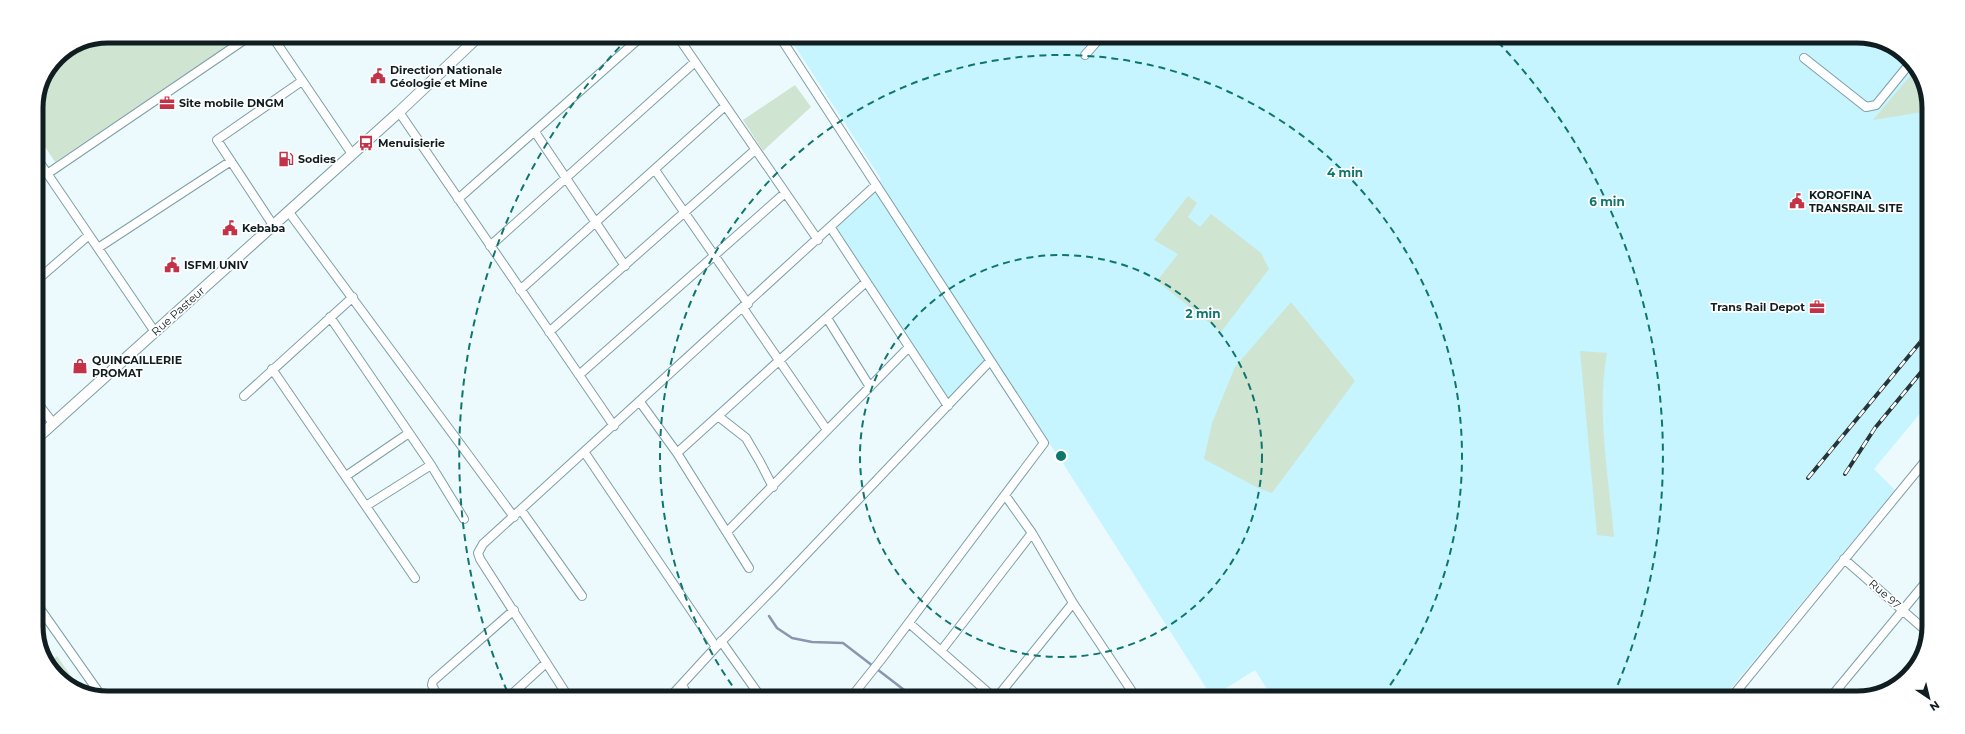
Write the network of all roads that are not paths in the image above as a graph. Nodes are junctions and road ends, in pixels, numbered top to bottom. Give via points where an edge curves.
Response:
1 (240, 43) edge
2 (277, 43) edge
3 (472, 43) edge
4 (634, 43) edge
5 (682, 43) edge
6 (784, 43) edge
7 (1096, 43) edge
8 (1086, 55) dead end
9 (1804, 58) dead end
10 (695, 62) junction
11 (1907, 66) edge
12 (302, 81) junction
13 (725, 106) junction
14 (398, 112) junction
15 (534, 132) junction
16 (755, 150) junction
17 (352, 154) junction
18 (231, 161) junction
19 (43, 168) edge
20 (654, 170) junction
21 (47, 174) junction
22 (566, 178) junction
23 (876, 185) junction
24 (785, 193) junction
25 (458, 200) junction
26 (288, 211) junction
27 (684, 214) junction
28 (596, 223) junction
29 (273, 225) junction
30 (831, 228) junction
31 (89, 235) junction
32 (818, 240) junction
33 (490, 246) junction
34 (98, 248) junction
35 (714, 256) junction
36 (625, 266) junction
37 (43, 274) edge
38 (866, 282) junction
39 (520, 290) junction
40 (353, 297) junction
41 (745, 306) junction
42 (330, 317) junction
43 (827, 318) junction
44 (155, 332) junction
45 (549, 332) junction
46 (909, 347) junction
47 (779, 361) junction
48 (990, 361) junction
49 (272, 369) junction
50 (579, 375) junction
51 (870, 387) junction
52 (244, 396) dead end
53 (640, 402) junction
54 (948, 406) junction
55 (43, 410) edge
56 (718, 416) junction
57 (53, 423) junction
58 (614, 426) junction
59 (827, 430) junction
60 (43, 432) edge
61 (409, 433) junction
62 (585, 452) junction
63 (677, 453) junction
64 (431, 464) junction
65 (1922, 465) edge
66 (346, 476) junction
67 (773, 487) junction
68 (1005, 495) junction
69 (366, 506) junction
70 (521, 510) junction
71 (514, 517) junction
72 (464, 520) dead end
73 (727, 532) junction
74 (1032, 534) junction
75 (1844, 559) junction
76 (749, 568) dead end
77 (415, 578) dead end
78 (1922, 587) edge
79 (582, 596) dead end
80 (1073, 603) junction
81 (514, 610) junction
82 (1903, 610) junction
83 (43, 613) edge
84 (909, 623) junction
85 (1922, 627) edge
86 (718, 644) junction
87 (941, 651) junction
88 (546, 663) junction
89 (682, 685) junction
90 (97, 690) edge
91 (435, 691) edge
92 (515, 691) edge
93 (564, 691) edge
94 (677, 691) edge
95 (685, 691) edge
96 (756, 691) edge
97 (856, 691) edge
98 (986, 691) edge
99 (1002, 691) edge
100 (1132, 691) edge
101 (1737, 691) edge
102 (1836, 691) edge

1 - 21 street
2 - 12 street
3 - 14 main road, Rue Pasteur
4 - 15 street
5 - 10 street
6 - 23 street
7 - 8 street
9 - 11 street via 1866,107 1876,105
10 - 13 street
10 - 22 street
12 - 17 street
12 - 18 street via 217,140
13 - 16 street
13 - 20 street
14 - 17 main road, Rue Pasteur
14 - 25 street
15 - 22 street
15 - 25 street
16 - 24 street
16 - 27 street
17 - 26 main road, Rue Pasteur
18 - 29 street
18 - 34 street
19 - 21 street
20 - 27 street
20 - 28 street
21 - 31 street
22 - 28 street
22 - 33 street
23 - 30 street
23 - 48 street
24 - 32 street
24 - 35 street
25 - 33 street
26 - 29 main road, Rue Pasteur
26 - 40 street
27 - 35 street
27 - 36 street
28 - 36 street
28 - 39 street
29 - 44 main road, Rue Pasteur
30 - 32 street
30 - 38 street
31 - 34 street
31 - 37 street
32 - 41 street
33 - 39 street
34 - 44 street
35 - 41 street
35 - 50 street
36 - 45 street
38 - 43 street
38 - 46 street
39 - 45 street
40 - 42 street
40 - 71 street
41 - 47 street
41 - 53 street
42 - 49 street
42 - 61 street
43 - 47 street
43 - 51 street
44 - 57 main road, Rue Pasteur
45 - 50 street
46 - 51 street
46 - 54 street
47 - 56 street
47 - 59 street
48 - 54 street
48 - 68 street via 1044,443
49 - 52 street
49 - 66 street
50 - 58 street
51 - 59 street
53 - 58 street
53 - 63 street
54 - 86 street
55 - 57 street
56 - 63 street
56 - 67 street via 746,438
57 - 60 main road, Rue Pasteur
58 - 62 street
59 - 67 street
61 - 64 street
61 - 66 street
62 - 70 street
62 - 86 street
63 - 73 street
64 - 69 street
64 - 72 street
65 - 75 street
66 - 69 street
67 - 73 street
68 - 74 street
68 - 84 street
69 - 77 street
70 - 71 street
70 - 79 street
71 - 81 street via 483,544 478,553
73 - 76 street
74 - 80 street
74 - 87 street
75 - 82 street, Rue 97
75 - 101 street
78 - 82 street
80 - 99 street
80 - 100 street
81 - 88 street
81 - 91 street via 434,681 432,685
82 - 85 street, Rue 97
82 - 102 street
83 - 90 street
84 - 87 street
84 - 97 street
86 - 89 street
86 - 96 street
87 - 98 street
88 - 92 street
88 - 93 street
89 - 94 street
89 - 95 street

